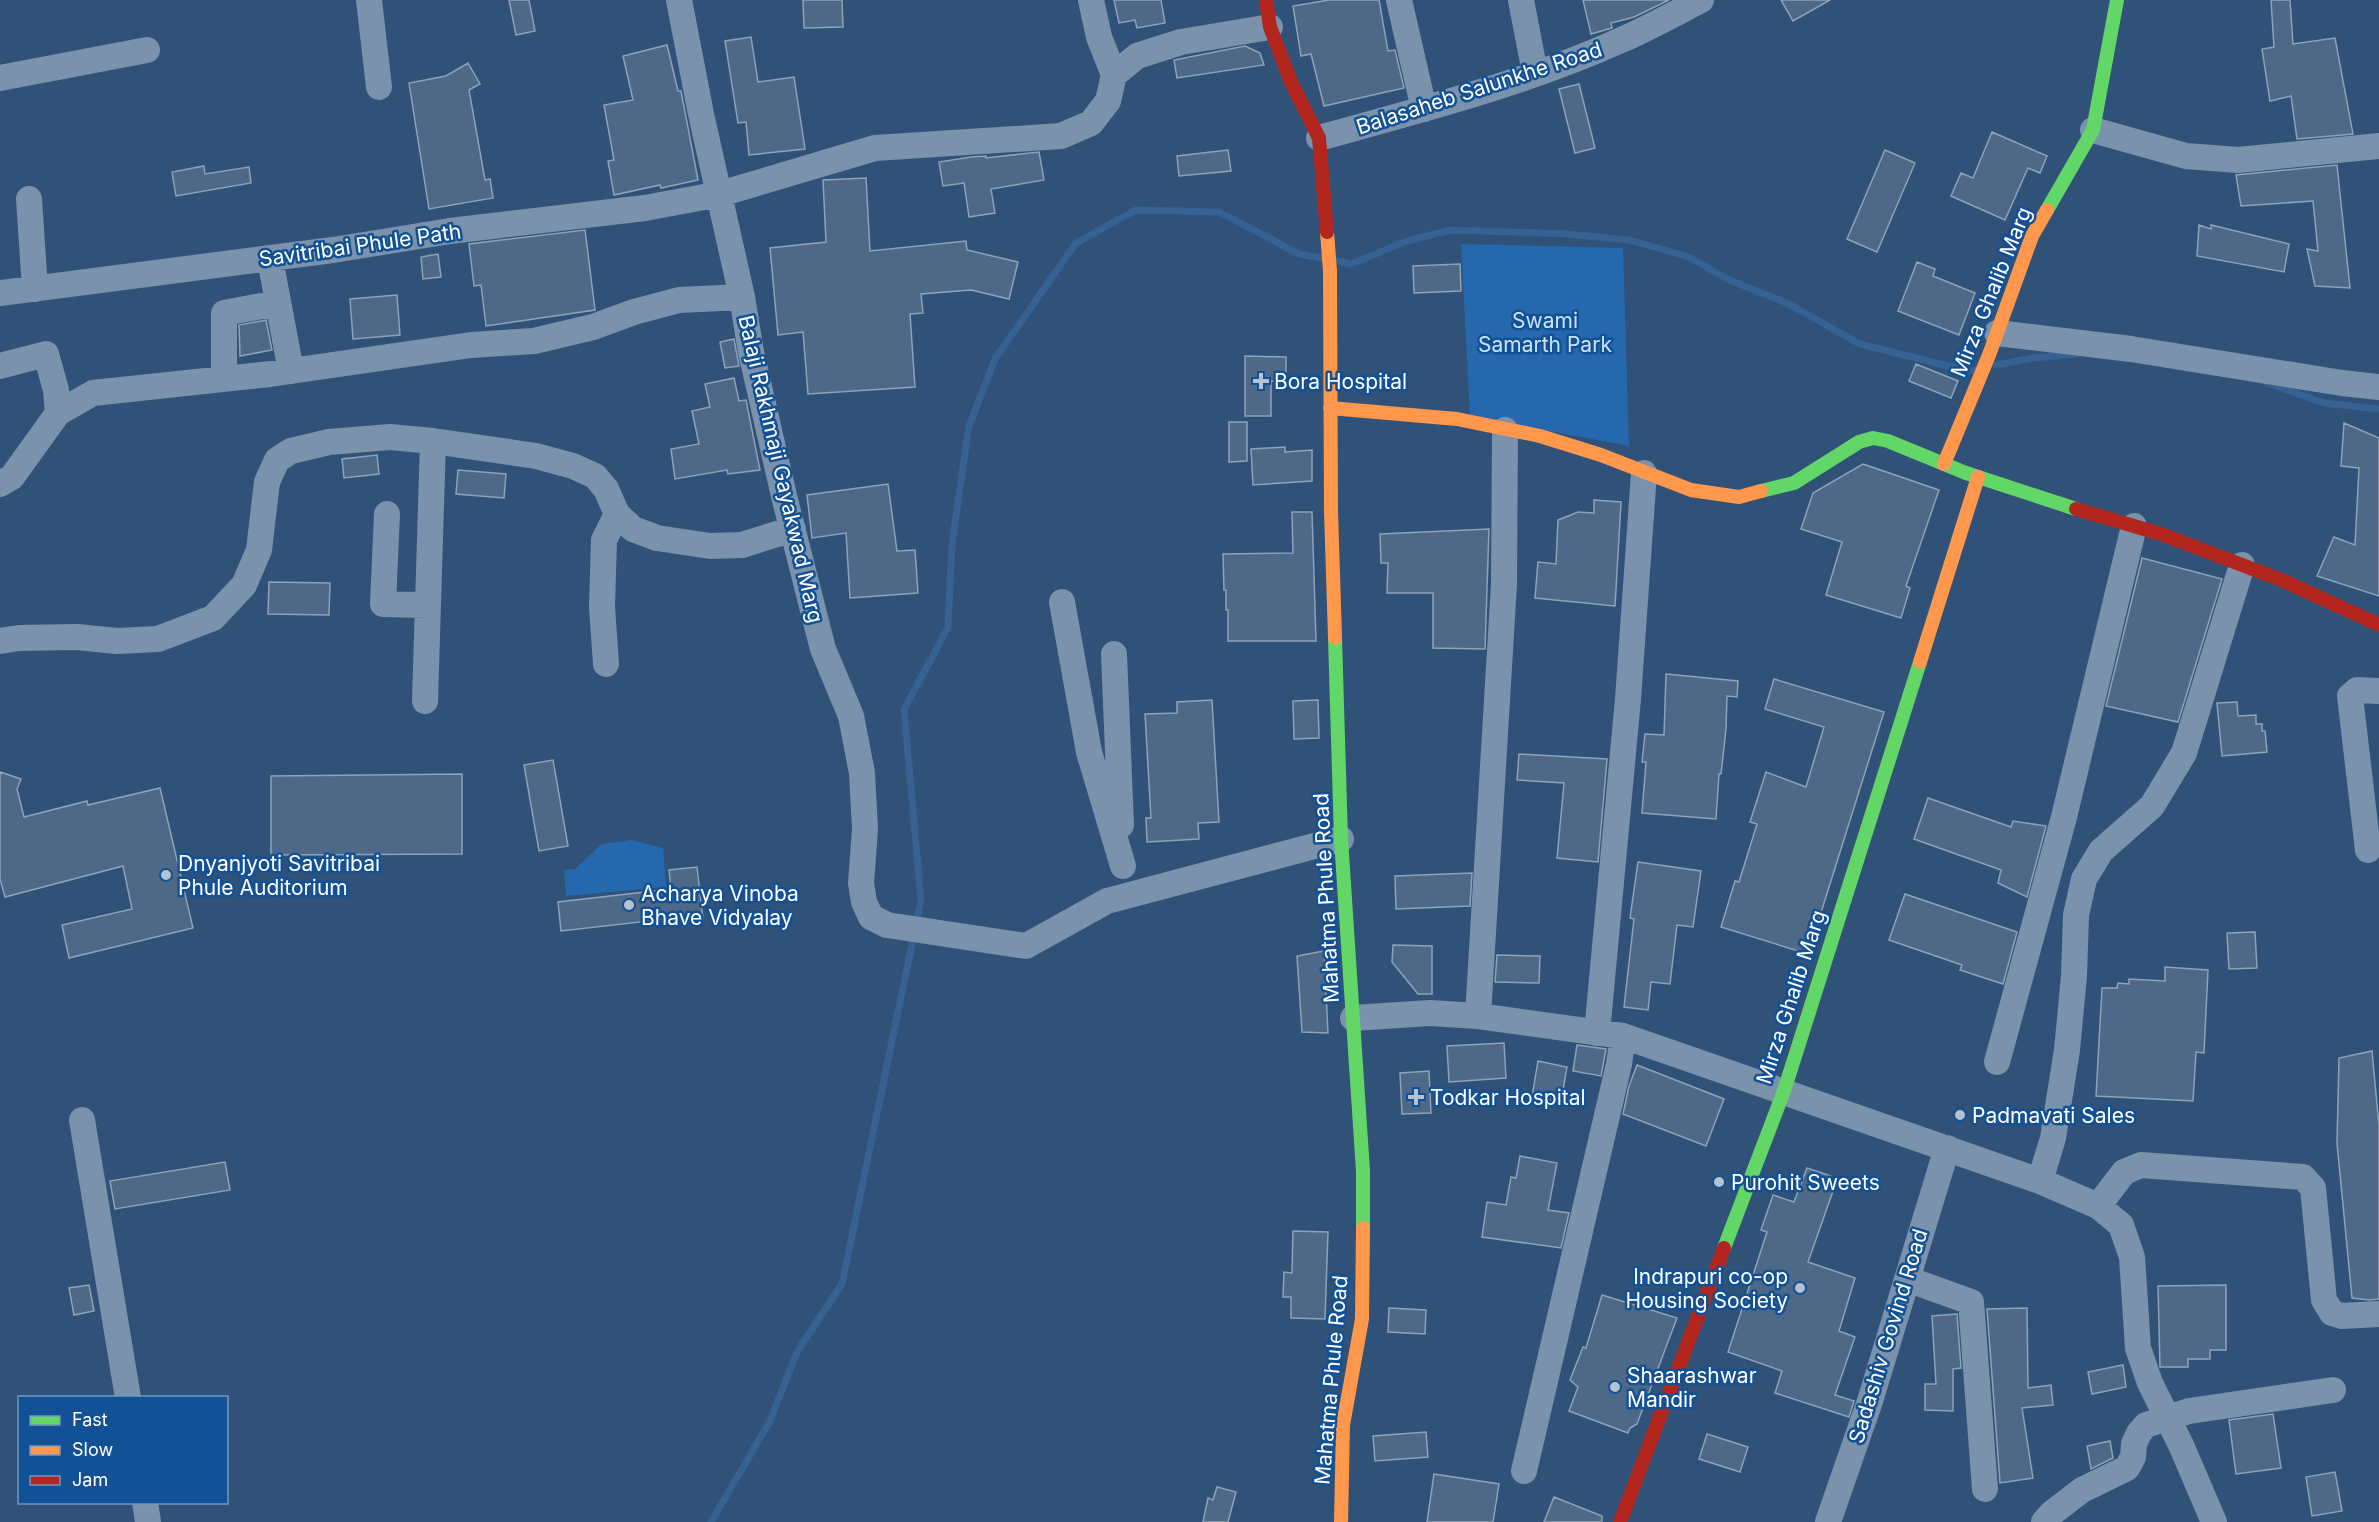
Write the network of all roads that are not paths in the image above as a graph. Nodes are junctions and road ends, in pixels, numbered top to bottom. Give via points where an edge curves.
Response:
1 (369, 0) edge
2 (679, 0) edge
3 (1091, 0) edge
4 (1266, 0) edge
5 (1399, 0) edge
6 (1521, 0) edge
7 (1701, 0) edge
8 (2117, 0) edge
9 (1270, 27) junction
10 (147, 50) dead end
11 (1535, 73) junction
12 (1114, 75) junction
13 (0, 78) edge
14 (379, 87) dead end
15 (1424, 109) junction
16 (2093, 130) junction
17 (1319, 138) junction
18 (2379, 146) edge
19 (720, 194) junction
20 (29, 199) dead end
21 (270, 259) junction
22 (35, 289) junction
23 (0, 293) edge
24 (742, 297) junction
25 (278, 303) junction
26 (1993, 344) junction
27 (0, 366) edge
28 (291, 371) junction
29 (225, 378) junction
30 (2379, 387) edge
31 (1330, 408) junction
32 (58, 413) junction
33 (1505, 429) junction
34 (433, 441) junction
35 (1944, 464) junction
36 (1644, 473) junction
37 (1978, 477) junction
38 (0, 484) edge
39 (387, 514) dead end
40 (617, 514) junction
41 (2134, 526) junction
42 (793, 529) junction
43 (2242, 565) junction
44 (1062, 602) dead end
45 (428, 605) junction
46 (2379, 625) edge
47 (0, 641) edge
48 (1114, 654) dead end
49 (606, 664) dead end
50 (2379, 691) edge
51 (425, 701) dead end
52 (1341, 839) junction
53 (2368, 850) dead end
54 (1123, 866) junction
55 (2050, 868) junction
56 (2084, 879) junction
57 (1125, 897) junction
58 (1478, 1016) junction
59 (1353, 1018) junction
60 (1597, 1033) junction
61 (1623, 1036) junction
62 (1997, 1062) dead end
63 (1784, 1091) junction
64 (82, 1120) dead end
65 (1947, 1148) junction
66 (2040, 1181) junction
67 (2098, 1206) junction
68 (1906, 1279) junction
69 (2379, 1314) edge
70 (2333, 1390) dead end
71 (128, 1396) edge
72 (2168, 1418) junction
73 (1524, 1471) dead end
74 (1985, 1489) dead end
75 (145, 1504) edge
76 (2073, 1510) edge
77 (148, 1522) edge
78 (1341, 1522) edge
79 (1620, 1522) edge
80 (1828, 1522) edge
81 (2044, 1522) edge
82 (2214, 1522) edge

1 - 14 street
2 - 19 street, Balaji Rakhmaji Gayakwad Marg
3 - 12 street via 1099,37
4 - 9 street
5 - 15 street
6 - 11 street
7 - 11 street, Balasaheb Salunkhe Road via 1618,42
8 - 16 street, Mirza Ghalib Marg
9 - 12 street via 1181,42 1137,56
9 - 17 street
10 - 13 street
11 - 15 street, Balasaheb Salunkhe Road
12 - 19 street, Savitribai Phule Path via 1108,101 1090,123 1061,136 875,148
15 - 17 street, Balasaheb Salunkhe Road
16 - 18 street via 2186,156 2238,160
16 - 26 street, Mirza Ghalib Marg via 2032,236
17 - 31 street, Mahatma Phule Road via 1330,271
19 - 21 street, Savitribai Phule Path via 645,208 450,231
19 - 24 street, Balaji Rakhmaji Gayakwad Marg
20 - 22 street
21 - 22 street, Savitribai Phule Path
21 - 25 street
22 - 23 street, Savitribai Phule Path
24 - 28 street via 679,300 534,341 471,345
24 - 42 street, Balaji Rakhmaji Gayakwad Marg via 751,352
25 - 28 street
25 - 29 street via 224,313
26 - 30 street via 2131,348
26 - 35 street, Mirza Ghalib Marg
27 - 32 street via 46,354
28 - 29 street
29 - 32 street via 93,393
31 - 33 street via 1457,419
31 - 52 street, Mahatma Phule Road
32 - 38 street via 12,477
33 - 36 street via 1540,436
33 - 58 street via 1504,584
34 - 40 street via 536,456 573,466 595,476 606,489
34 - 45 street
34 - 47 street via 390,437 329,442 291,451 277,460 267,482 259,550 244,585 213,618 158,639 117,641 77,637
35 - 36 street via 1873,438 1859,442 1794,483 1739,497 1691,490
35 - 37 street
36 - 60 street
37 - 41 street
37 - 63 street, Mirza Ghalib Marg
39 - 45 street via 383,604
40 - 42 street via 633,529 657,538 710,546 742,545
40 - 49 street via 604,540 602,607
41 - 43 street
41 - 55 street
42 - 57 street, Balaji Rakhmaji Gayakwad Marg via 823,649 851,716 862,773 865,829 861,883 871,917 887,926 1026,946 1107,901
43 - 46 street
43 - 56 street via 2184,753 2152,806 2101,851
44 - 54 street via 1089,753
45 - 51 street
48 - 54 street
50 - 53 street via 2357,690 2350,696
52 - 57 street
52 - 59 street, Mahatma Phule Road
54 - 57 street
55 - 56 street
55 - 62 street
56 - 66 street via 2076,915 2067,1050 2053,1138
58 - 59 street via 1430,1013
58 - 60 street
59 - 78 street, Mahatma Phule Road via 1363,1171 1362,1319 1344,1425
60 - 61 street
61 - 63 street
61 - 73 street
63 - 65 street
63 - 79 street, Mirza Ghalib Marg
64 - 71 street
65 - 66 street
65 - 68 street, Sadashiv Govind Road
66 - 67 street
67 - 69 street via 2124,1172 2141,1165 2303,1178 2313,1188 2324,1300 2332,1313 2342,1316
67 - 72 street via 2121,1226 2132,1257 2138,1347
68 - 74 street via 1971,1302
68 - 80 street, Sadashiv Govind Road via 1870,1401
70 - 72 street via 2189,1411
72 - 76 street via 2146,1425 2134,1444 2127,1468 2082,1490
72 - 82 street
75 - 77 street
76 - 81 street via 2052,1513

